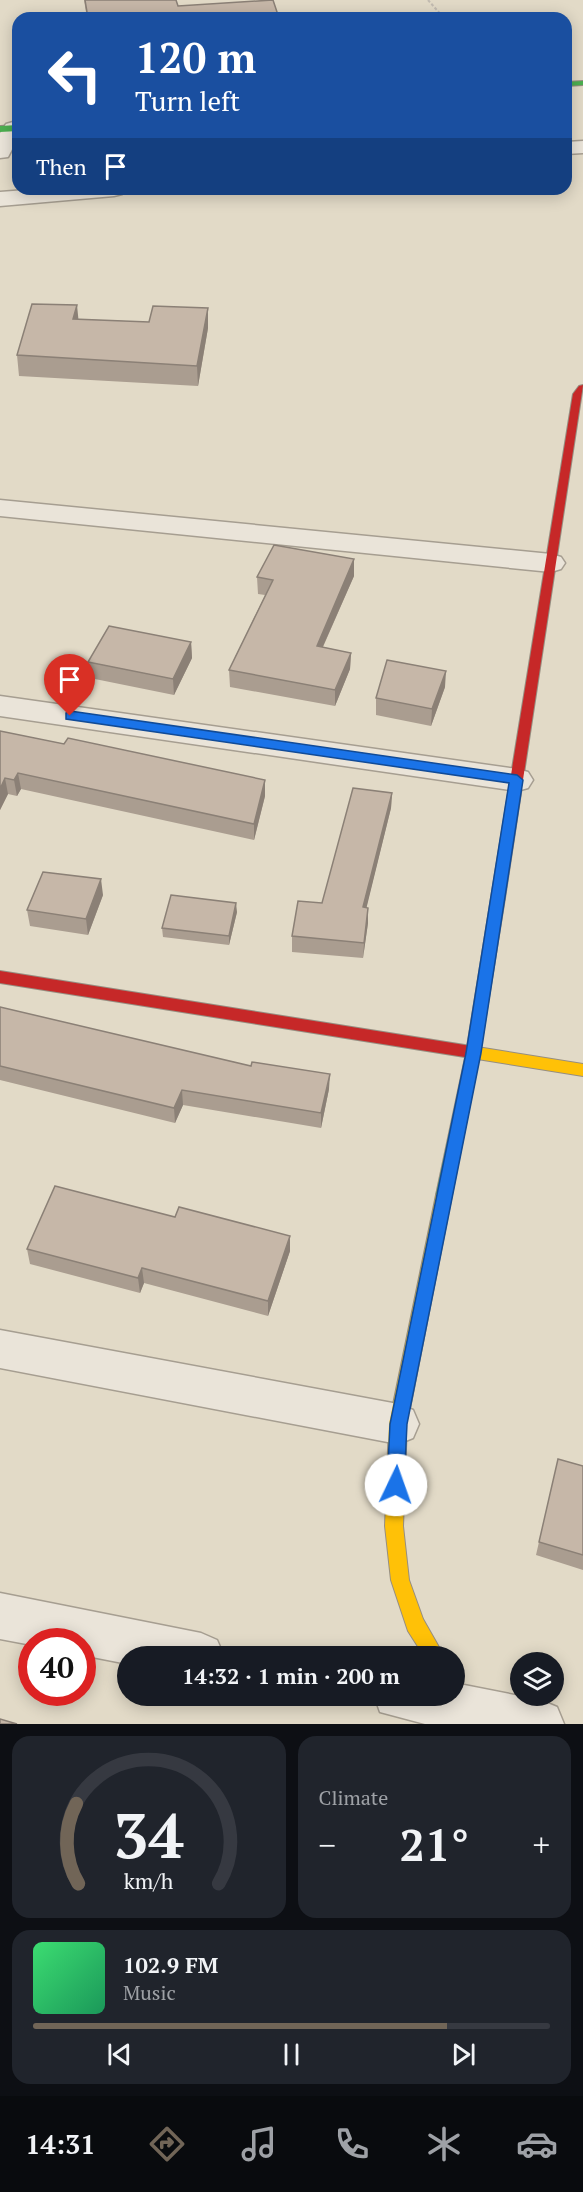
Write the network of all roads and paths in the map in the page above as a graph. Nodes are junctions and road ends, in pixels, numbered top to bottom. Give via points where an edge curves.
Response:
1 (428, 0) edge
2 (439, 12) edge
3 (10, 128) edge
4 (0, 152) edge
5 (46, 195) edge
6 (0, 199) edge
7 (583, 388) edge
8 (0, 507) edge
9 (551, 562) junction
10 (0, 706) edge
11 (517, 780) junction
12 (0, 977) edge
13 (473, 1053) junction
14 (583, 1070) edge
15 (0, 1349) edge
16 (398, 1424) junction
17 (0, 1616) edge
18 (151, 1646) edge
19 (429, 1646) edge
20 (468, 1696) edge
21 (540, 1724) edge

1 - 2 path
3 - 4 street
5 - 6 street
7 - 9 street via 578,394
8 - 9 street
9 - 11 street
10 - 11 street
11 - 13 street
12 - 13 street
13 - 14 street
13 - 16 street
15 - 16 street
16 - 19 street via 394,1526 400,1580 415,1624
17 - 18 street
20 - 21 street

